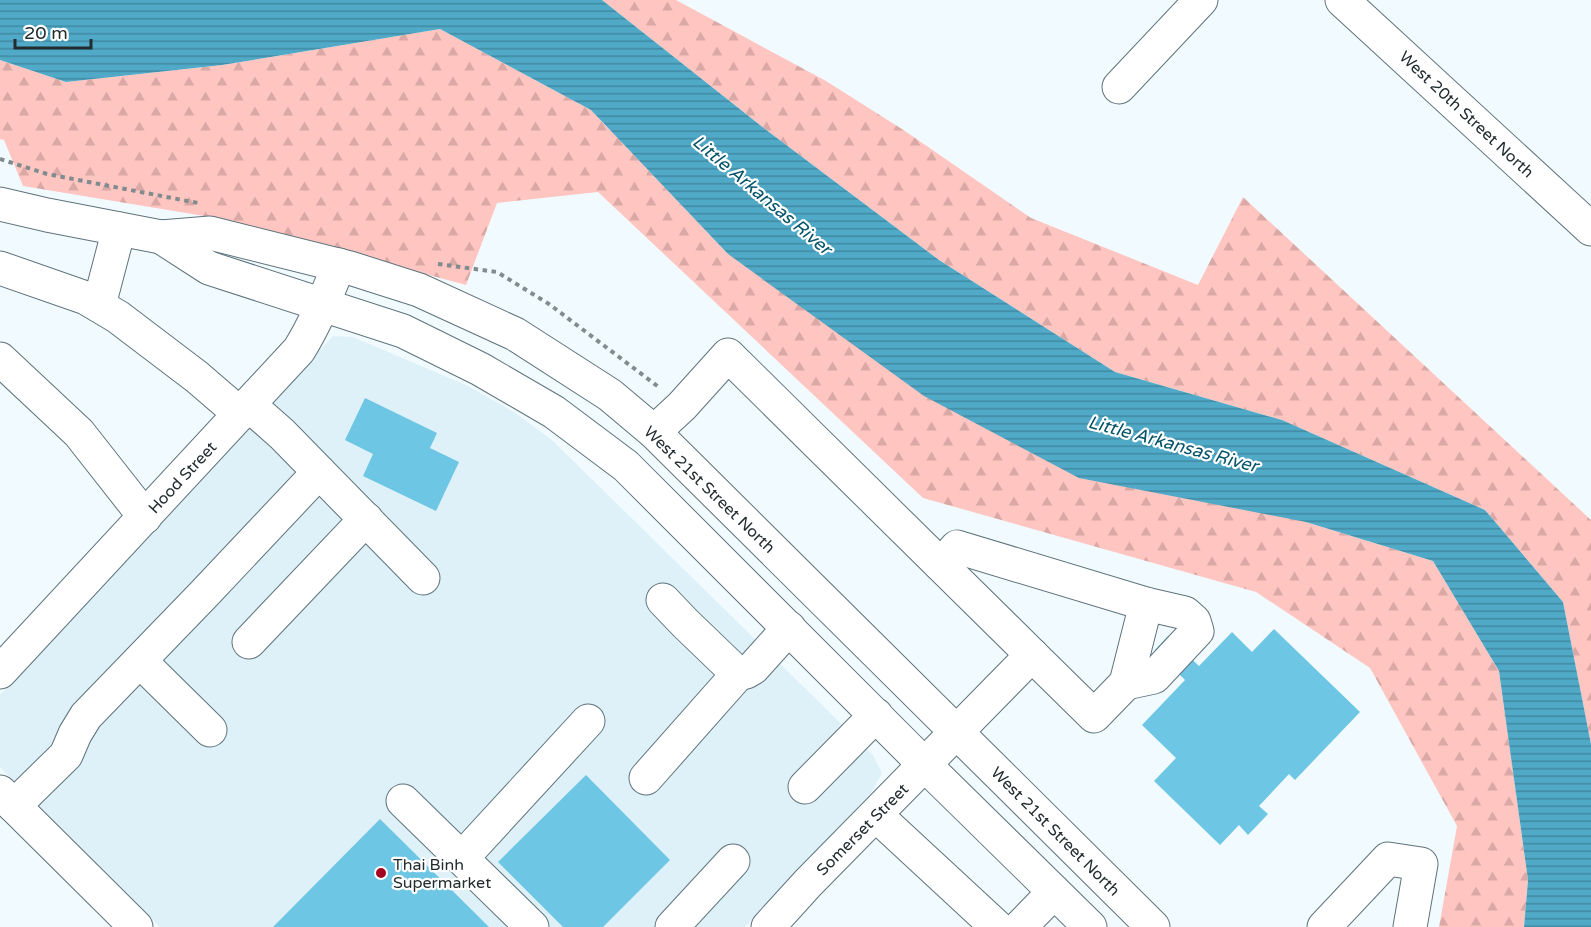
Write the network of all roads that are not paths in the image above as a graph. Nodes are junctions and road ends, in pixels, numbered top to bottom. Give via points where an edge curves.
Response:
1 (1201, 0) edge
2 (1342, 0) edge
3 (1119, 87) dead end
4 (0, 204) edge
5 (119, 229) junction
6 (1591, 229) edge
7 (161, 237) junction
8 (339, 265) junction
9 (0, 268) edge
10 (99, 305) junction
11 (323, 305) junction
12 (4, 371) edge
13 (245, 409) junction
14 (654, 432) junction
15 (319, 472) junction
16 (145, 517) junction
17 (366, 519) junction
18 (941, 565) junction
19 (423, 578) dead end
20 (663, 600) dead end
21 (1146, 604) junction
22 (789, 628) junction
23 (249, 642) dead end
24 (1032, 655) junction
25 (140, 661) junction
26 (0, 672) edge
27 (738, 674) junction
28 (1126, 683) junction
29 (876, 715) junction
30 (588, 721) dead end
31 (210, 730) dead end
32 (957, 732) junction
33 (925, 765) junction
34 (646, 778) dead end
35 (805, 787) dead end
36 (7, 799) edge
37 (404, 801) dead end
38 (876, 815) junction
39 (462, 858) junction
40 (733, 861) dead end
41 (1054, 892) junction
42 (136, 927) edge
43 (532, 927) edge
44 (672, 927) edge
45 (768, 927) edge
46 (997, 927) edge
47 (1020, 927) edge
48 (1090, 927) edge
49 (1153, 927) edge
50 (1324, 927) edge
51 (1410, 927) edge

1 - 3 main road
2 - 6 main road, West 20th Street North
4 - 5 main road, West 21st Street North
5 - 7 main road, West 21st Street North
5 - 10 main road
7 - 8 main road, West 21st Street North via 210,233
7 - 11 main road, West 21st Street North via 208,268
8 - 11 main road, Hood Street
8 - 14 main road, West 21st Street North via 419,290 515,334 610,394
9 - 10 main road
10 - 13 main road
11 - 13 main road, Hood Street via 299,350
11 - 22 main road, West 21st Street North via 403,332 480,369 555,412 626,466
12 - 16 main road via 79,433
13 - 15 main road via 282,434
13 - 16 main road, Hood Street
14 - 18 main road via 728,355
14 - 32 main road, West 21st Street North
15 - 17 main road
15 - 25 main road
16 - 26 main road, Hood Street
17 - 19 main road
17 - 23 main road
18 - 21 main road via 957,547
18 - 24 main road
20 - 27 main road
21 - 28 main road
21 - 28 main road via 1185,613 1194,621 1197,631 1154,677
22 - 27 main road via 753,668
22 - 29 main road, West 21st Street North
24 - 28 main road via 1094,716
24 - 32 main road, Somerset Street
25 - 31 main road
25 - 36 main road via 86,716 66,755
27 - 34 main road
29 - 33 main road, West 21st Street North
29 - 35 main road
30 - 39 main road
32 - 33 main road, Somerset Street
32 - 49 main road, West 21st Street North
33 - 38 main road, Somerset Street
33 - 41 main road, West 21st Street North
36 - 42 main road
37 - 39 main road
38 - 45 main road, Somerset Street
38 - 46 main road
39 - 43 main road
40 - 44 main road
41 - 47 main road
41 - 48 main road, West 21st Street North
50 - 51 main road via 1388,859 1420,864

